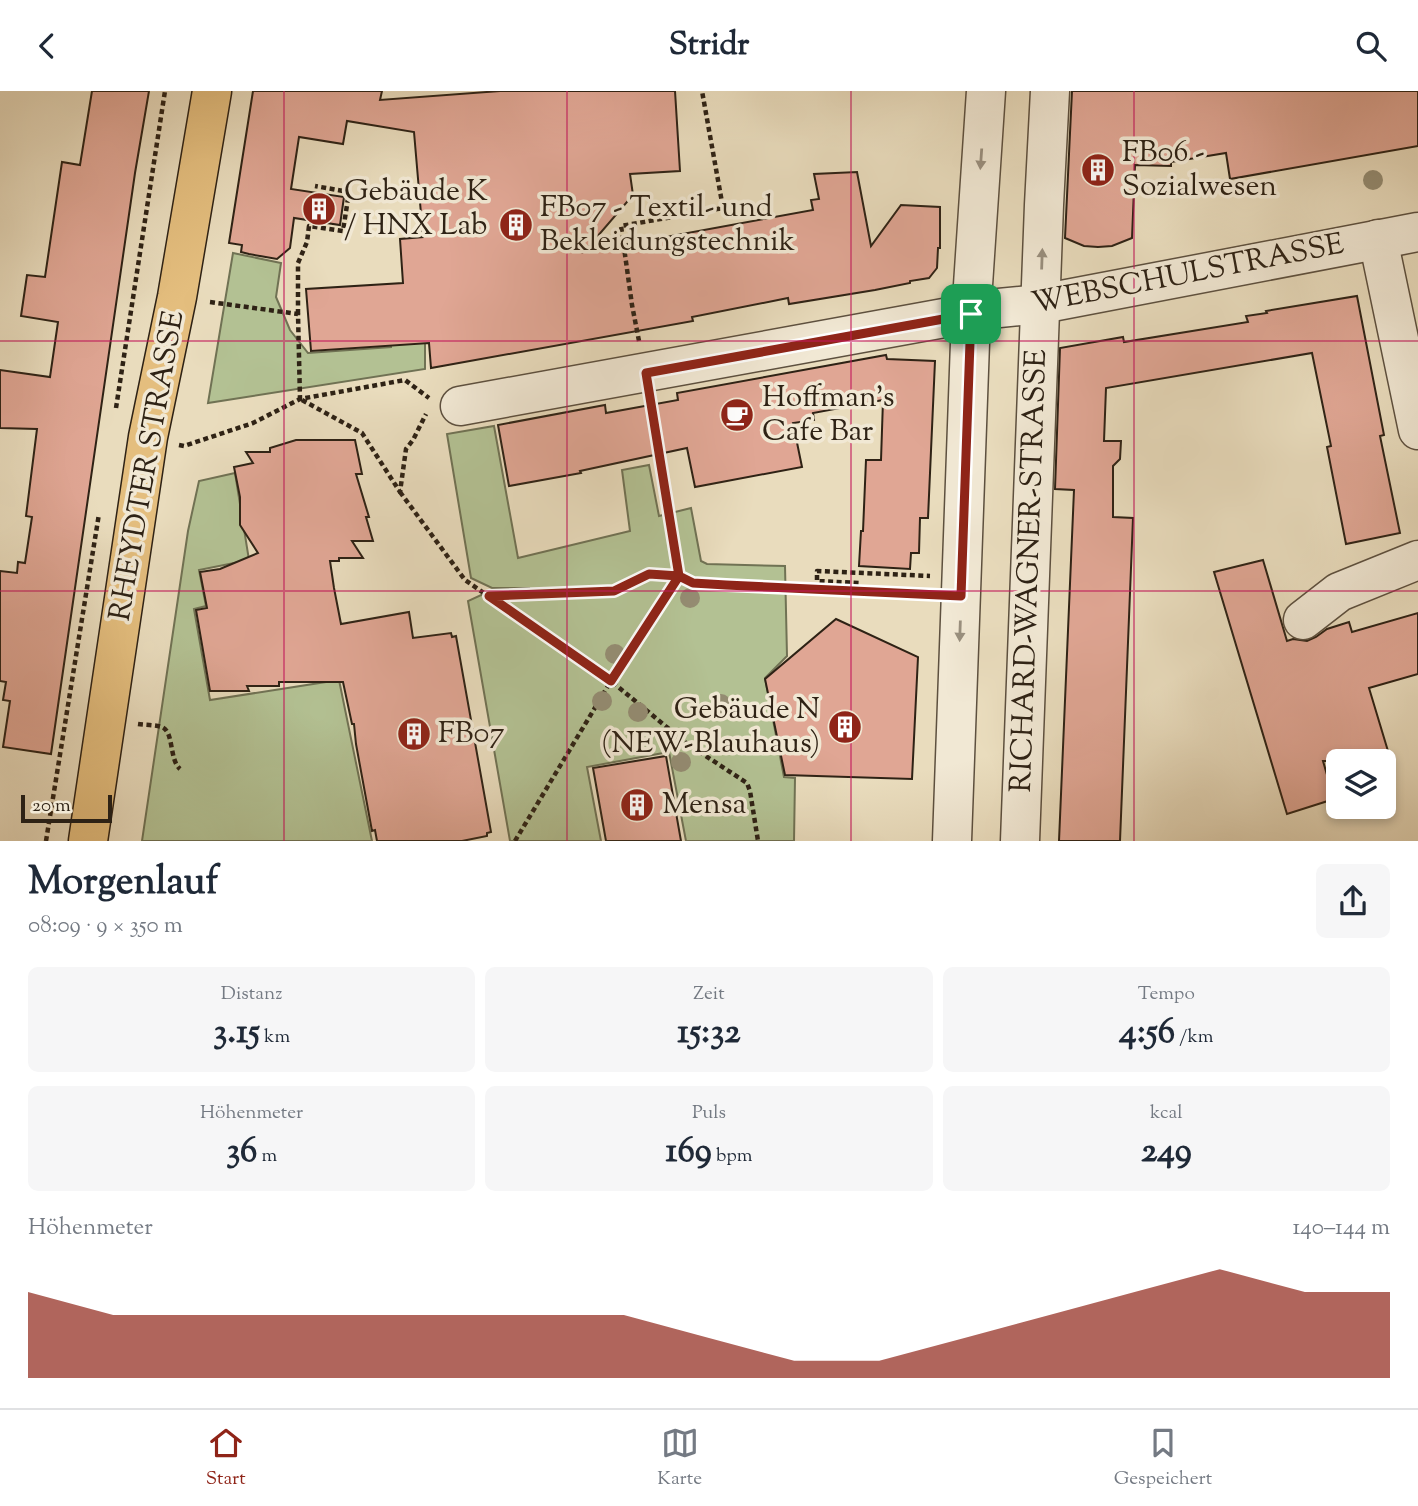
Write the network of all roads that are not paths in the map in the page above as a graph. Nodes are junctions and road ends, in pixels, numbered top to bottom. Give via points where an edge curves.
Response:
1 (212, 91) edge
2 (986, 91) edge
3 (1050, 91) edge
4 (1418, 232) edge
5 (1378, 239) junction
6 (1041, 304) junction
7 (971, 314) junction
8 (440, 406) road end
9 (1418, 430) edge
10 (1418, 560) edge
11 (1303, 620) dead end
12 (88, 841) edge
13 (952, 841) edge
14 (1020, 841) edge

1 - 12 main road, RHEYDTER STRASSE via 148,437
2 -> 7 street
6 -> 3 street, RICHARD-WAGNER-STRASSE
4 - 5 street, WEBSCHULSTRASSE
5 - 6 street, WEBSCHULSTRASSE
5 - 9 street, WEBSCHULSTRASSE
6 - 7 street, WEBSCHULSTRASSE
6 - 14 street, RICHARD-WAGNER-STRASSE
7 - 8 street, WEBSCHULSTRASSE
7 -> 13 street
10 - 11 street via 1339,592

